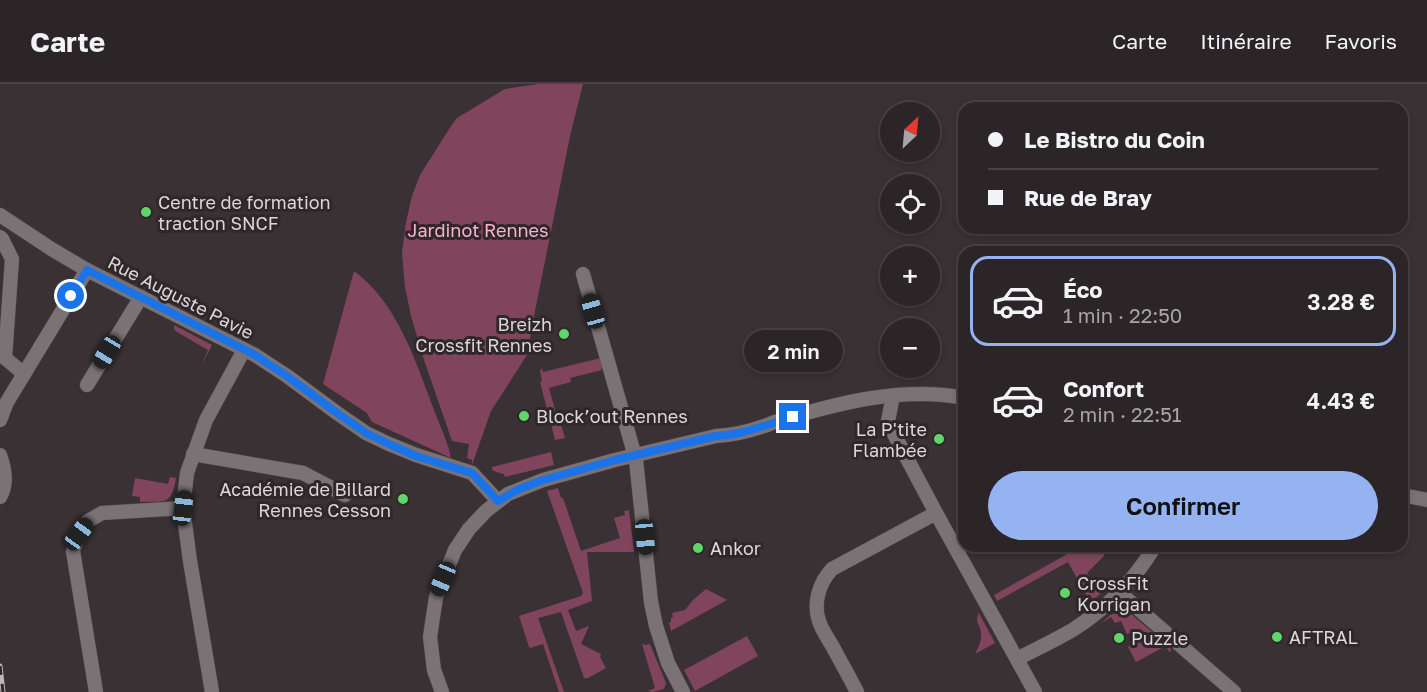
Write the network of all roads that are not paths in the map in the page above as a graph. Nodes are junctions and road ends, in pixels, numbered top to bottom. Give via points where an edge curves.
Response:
1 (0, 215) edge
2 (0, 237) edge
3 (87, 270) junction
4 (588, 273) dead end
5 (141, 297) junction
6 (244, 350) junction
7 (2, 358) edge
8 (24, 374) junction
9 (87, 384) dead end
10 (893, 396) junction
11 (958, 397) edge
12 (0, 420) edge
13 (194, 454) junction
14 (0, 455) edge
15 (635, 455) junction
16 (345, 495) dead end
17 (1408, 496) edge
18 (0, 497) edge
19 (1427, 500) edge
20 (498, 501) junction
21 (183, 508) junction
22 (936, 513) junction
23 (1151, 552) edge
24 (1119, 592) junction
25 (1017, 659) junction
26 (96, 692) edge
27 (212, 692) edge
28 (442, 692) edge
29 (683, 692) edge
30 (857, 692) edge
31 (1035, 692) edge
32 (1234, 692) edge

1 - 3 street, Rue Auguste Pavie
2 - 7 street via 12,259
3 - 5 street, Rue Auguste Pavie
3 - 8 street
4 - 15 street via 587,290
5 - 6 street, Rue Auguste Pavie
5 - 9 street
6 - 13 street via 206,420
6 - 20 street, Rue Auguste Pavie via 366,433 416,456 472,473
7 - 8 street
8 - 12 street
10 - 11 street
10 - 15 street via 845,402 763,427
10 - 22 street via 888,421
13 - 16 street via 303,472
13 - 21 street via 187,472
14 - 18 street via 5,485
15 - 20 street via 543,480
15 - 29 street via 651,603 668,663
17 - 19 street
20 - 28 street via 477,520 455,550 436,597 430,637 434,670
21 - 26 street via 102,513 88,521 79,534 73,552
21 - 27 street
22 - 25 street
22 - 30 street via 832,569 821,584 819,623
23 - 24 street
24 - 25 street via 1073,630
24 - 32 street
25 - 31 street

